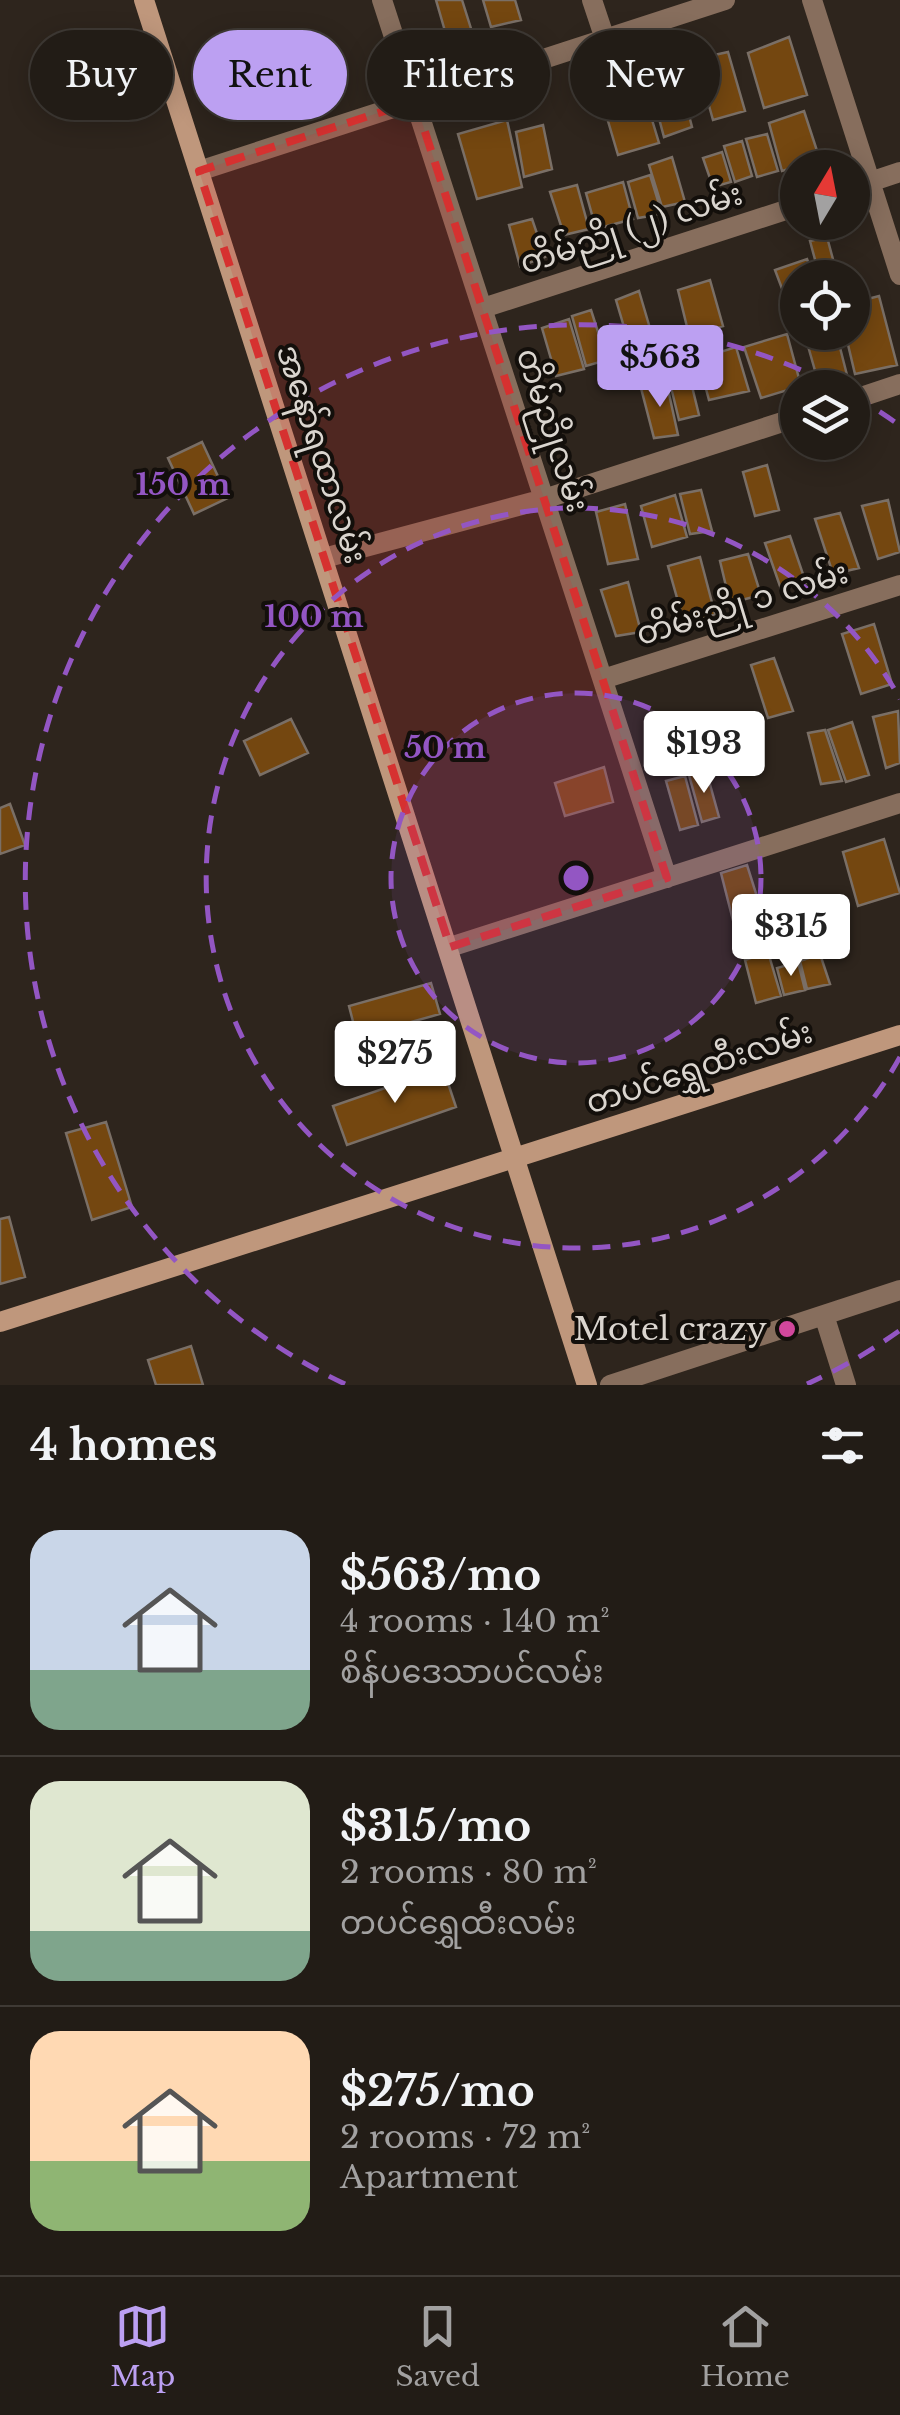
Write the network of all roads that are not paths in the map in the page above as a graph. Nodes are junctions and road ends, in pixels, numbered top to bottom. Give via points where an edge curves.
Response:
1 (144, 0) edge
2 (382, 0) edge
3 (592, 0) edge
4 (725, 0) edge
5 (812, 0) edge
6 (392, 30) edge
7 (601, 30) edge
8 (632, 30) edge
9 (367, 116) edge
10 (421, 120) edge
11 (852, 150) edge
12 (199, 171) junction
13 (900, 172) edge
14 (870, 182) edge
15 (870, 206) edge
16 (780, 212) edge
17 (900, 275) edge
18 (482, 308) junction
19 (900, 384) edge
20 (870, 394) edge
21 (780, 423) edge
22 (544, 499) junction
23 (324, 558) junction
24 (900, 586) edge
25 (603, 678) junction
26 (900, 803) edge
27 (667, 878) junction
28 (450, 947) junction
29 (900, 1035) edge
30 (516, 1157) junction
31 (900, 1290) edge
32 (824, 1315) junction
33 (0, 1322) edge
34 (587, 1385) edge
35 (610, 1385) edge
36 (846, 1385) edge

1 - 12 main road, အနော်ရထာလမ်း
2 - 6 street, တိမ်ညိုလမ်း
3 - 7 street
4 - 8 street
5 - 11 street
9 - 12 street
10 - 18 street, တိမ်ညိုလမ်း
12 - 23 main road, အနော်ရထာလမ်း
13 - 14 street
15 - 17 street
16 - 18 street, တိမ်ညို (၂) လမ်း
18 - 22 street, တိမ်ညိုလမ်း
19 - 20 street
21 - 22 street
22 - 23 street
22 - 25 street, တိမ်ညိုလမ်း
23 - 28 main road, အနော်ရထာလမ်း
24 - 25 street, တိမ်းညို ၁ လမ်း
25 - 27 street, တိမ်ညိုလမ်း
26 - 27 street
27 - 28 street
28 - 30 main road, အနော်ရထာလမ်း
29 - 30 main road, တပင်ရွှေထီးလမ်း
30 - 33 main road, တပင်ရွှေထီးလမ်း
30 - 34 main road, အနော်ရထာလမ်း
31 - 32 street
32 - 35 street
32 - 36 street

